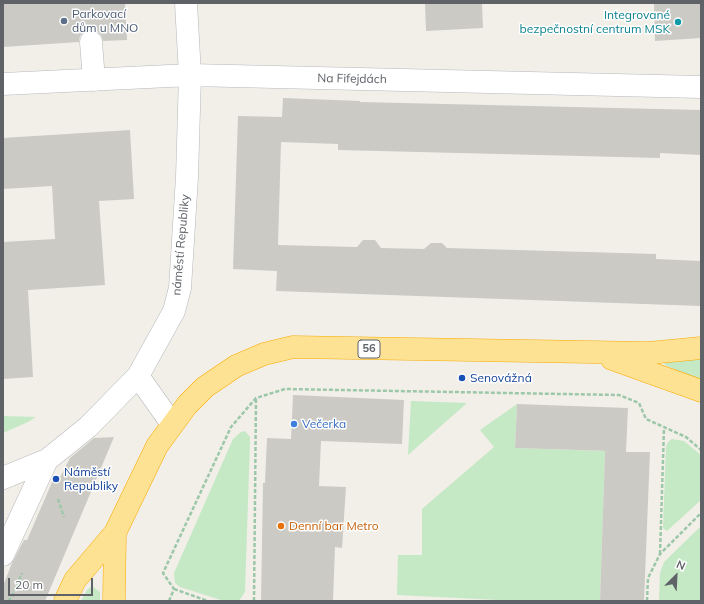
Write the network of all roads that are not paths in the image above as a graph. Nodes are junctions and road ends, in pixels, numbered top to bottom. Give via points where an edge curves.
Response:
1 (186, 3) edge
2 (91, 42) dead end
3 (190, 75) junction
4 (94, 80) junction
5 (3, 84) edge
6 (701, 86) edge
7 (701, 348) edge
8 (592, 352) junction
9 (138, 376) junction
10 (701, 391) edge
11 (172, 424) junction
12 (47, 460) junction
13 (3, 478) edge
14 (115, 533) junction
15 (3, 555) edge
16 (65, 601) edge
17 (114, 601) edge

1 - 3 street, náměstí Republiky
2 - 4 street
3 - 4 street, Na Fifejdách
3 - 6 street, Na Fifejdách
3 - 9 street, náměstí Republiky via 180,288 174,311
4 - 5 street, Na Fifejdách
7 - 8 highway, 56 via 649,353
8 - 10 highway, 56
8 - 11 highway, 56 via 293,347 264,354 236,366 205,386
9 - 11 street
9 - 12 street, náměstí Republiky via 88,427
11 - 14 highway, 56 via 157,446
12 - 13 street, náměstí Republiky
12 - 15 street, náměstí Republiky
14 - 16 highway, 56 via 75,580
14 - 17 highway, 56

